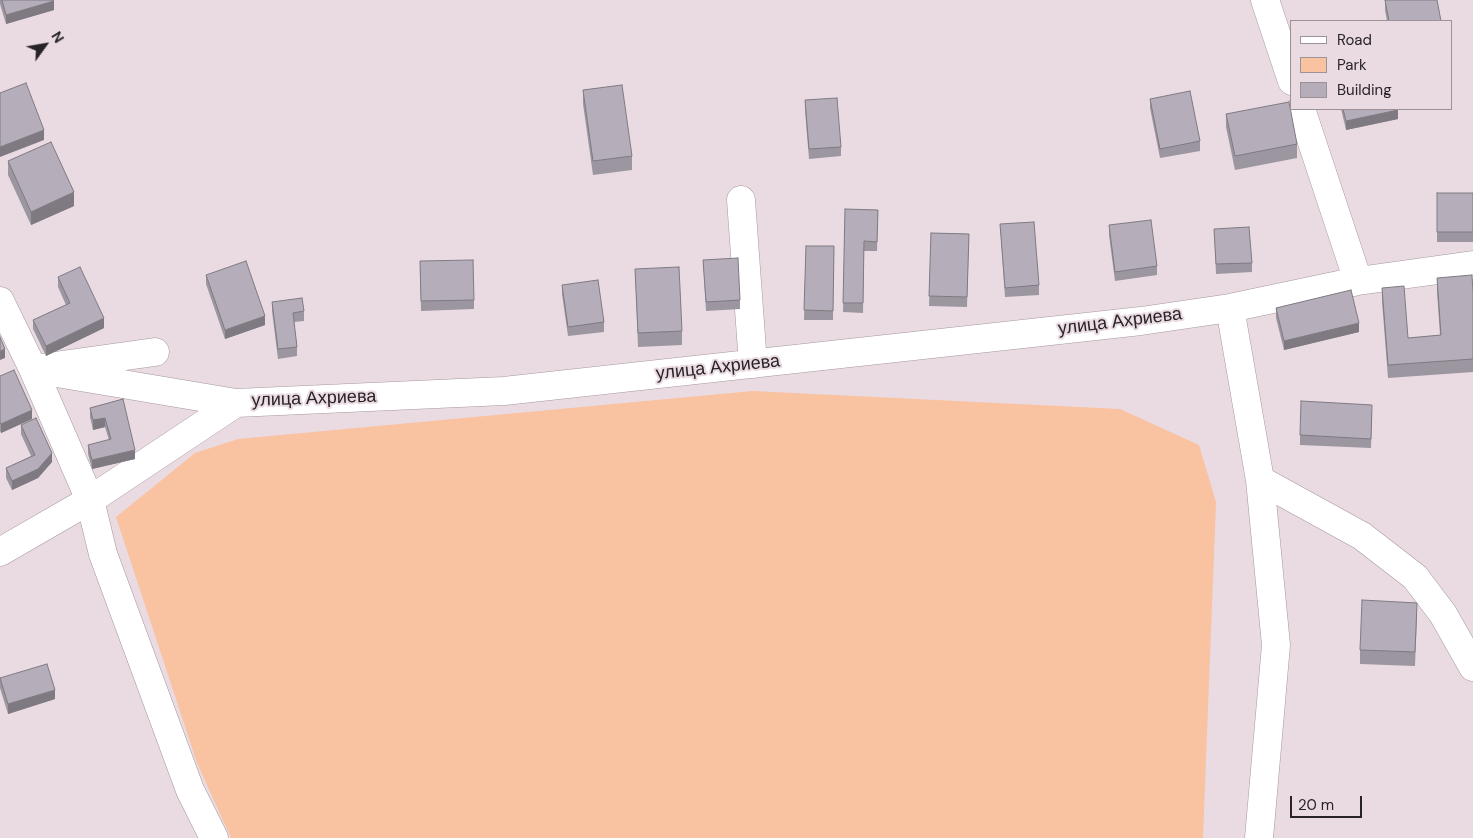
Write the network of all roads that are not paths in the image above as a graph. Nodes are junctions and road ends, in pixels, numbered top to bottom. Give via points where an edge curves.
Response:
1 (1265, 0) edge
2 (1290, 75) edge
3 (1301, 110) edge
4 (741, 200) dead end
5 (1473, 265) edge
6 (1358, 281) junction
7 (0, 301) edge
8 (1230, 308) junction
9 (155, 352) dead end
10 (753, 364) junction
11 (33, 369) junction
12 (236, 403) junction
13 (1260, 480) junction
14 (90, 500) junction
15 (0, 552) edge
16 (1473, 667) edge
17 (214, 838) edge
18 (1259, 838) edge

1 - 2 street
3 - 6 street
4 - 10 street
5 - 6 street, улица Ахриева
6 - 8 street, улица Ахриева
7 - 11 street
8 - 10 street, улица Ахриева via 1141,321
8 - 13 street
9 - 11 street
10 - 12 street, улица Ахриева via 504,391
11 - 12 street
11 - 14 street
12 - 14 street, улица Ахриева
13 - 16 street via 1362,536 1414,577 1443,614
13 - 18 street via 1276,645
14 - 15 street, улица Ахриева
14 - 17 street via 106,563 190,790

